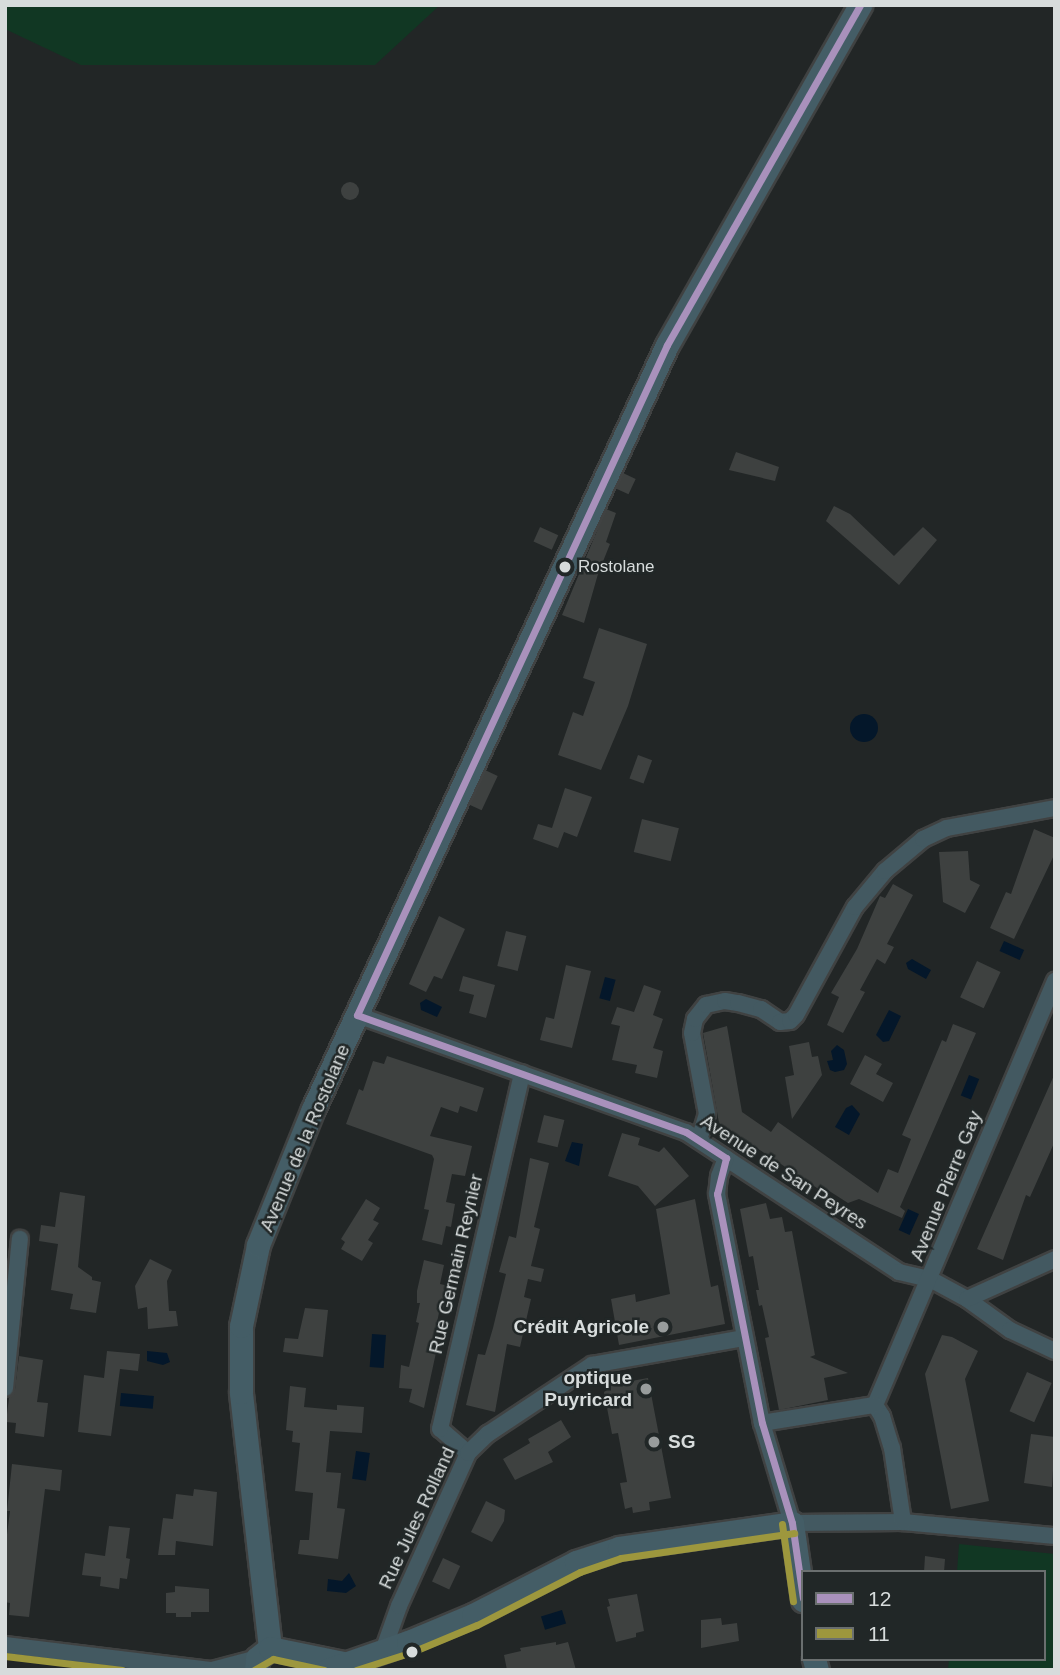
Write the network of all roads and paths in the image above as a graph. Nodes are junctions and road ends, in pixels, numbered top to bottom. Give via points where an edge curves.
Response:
1 (860, 5) edge
2 (849, 16) edge
3 (1055, 808) edge
4 (1055, 981) edge
5 (357, 1015) junction
6 (522, 1073) junction
7 (699, 1140) junction
8 (726, 1158) junction
9 (20, 1239) dead end
10 (1055, 1259) edge
11 (930, 1279) junction
12 (967, 1299) junction
13 (744, 1338) junction
14 (1055, 1351) edge
15 (5, 1388) edge
16 (875, 1405) junction
17 (762, 1423) junction
18 (468, 1453) junction
19 (903, 1522) junction
20 (792, 1523) junction
21 (1055, 1536) edge
22 (801, 1586) edge
23 (5, 1645) edge
24 (383, 1651) junction
25 (272, 1659) edge
26 (335, 1666) edge
27 (188, 1669) edge
28 (212, 1670) edge

1 - 2 street, Avenue de la Rostolane
2 - 5 street, Avenue de la Rostolane via 667,345
3 - 7 street via 947,828 923,839 886,871 856,907 790,1021 738,1003 706,1005 695,1019 692,1033 707,1114
4 - 11 street, Avenue Pierre Gay
5 - 6 street, Avenue de San Peyres
5 - 25 street, Avenue de la Rostolane via 258,1245 241,1326 246,1457
6 - 7 street, Avenue de San Peyres
6 - 18 street, Rue Germain Reynier via 440,1429
7 - 8 street, Avenue de San Peyres
8 - 11 street, Avenue de San Peyres via 899,1272
8 - 13 street via 717,1194
9 - 15 street
10 - 12 street
11 - 12 street, Avenue de San Peyres
11 - 16 street, Avenue Pierre Gay
12 - 14 street, Avenue de San Peyres via 1010,1330
13 - 17 street
13 - 18 street, Rue Jules Rolland via 592,1365 488,1434
16 - 17 street
16 - 19 street via 892,1448
17 - 20 street
18 - 24 street, Rue Jules Rolland
19 - 20 street
19 - 21 street
20 - 22 street
20 - 24 street via 619,1548 576,1562 472,1615
23 - 27 street
24 - 26 street
25 - 26 street
25 - 28 street
27 - 28 street

